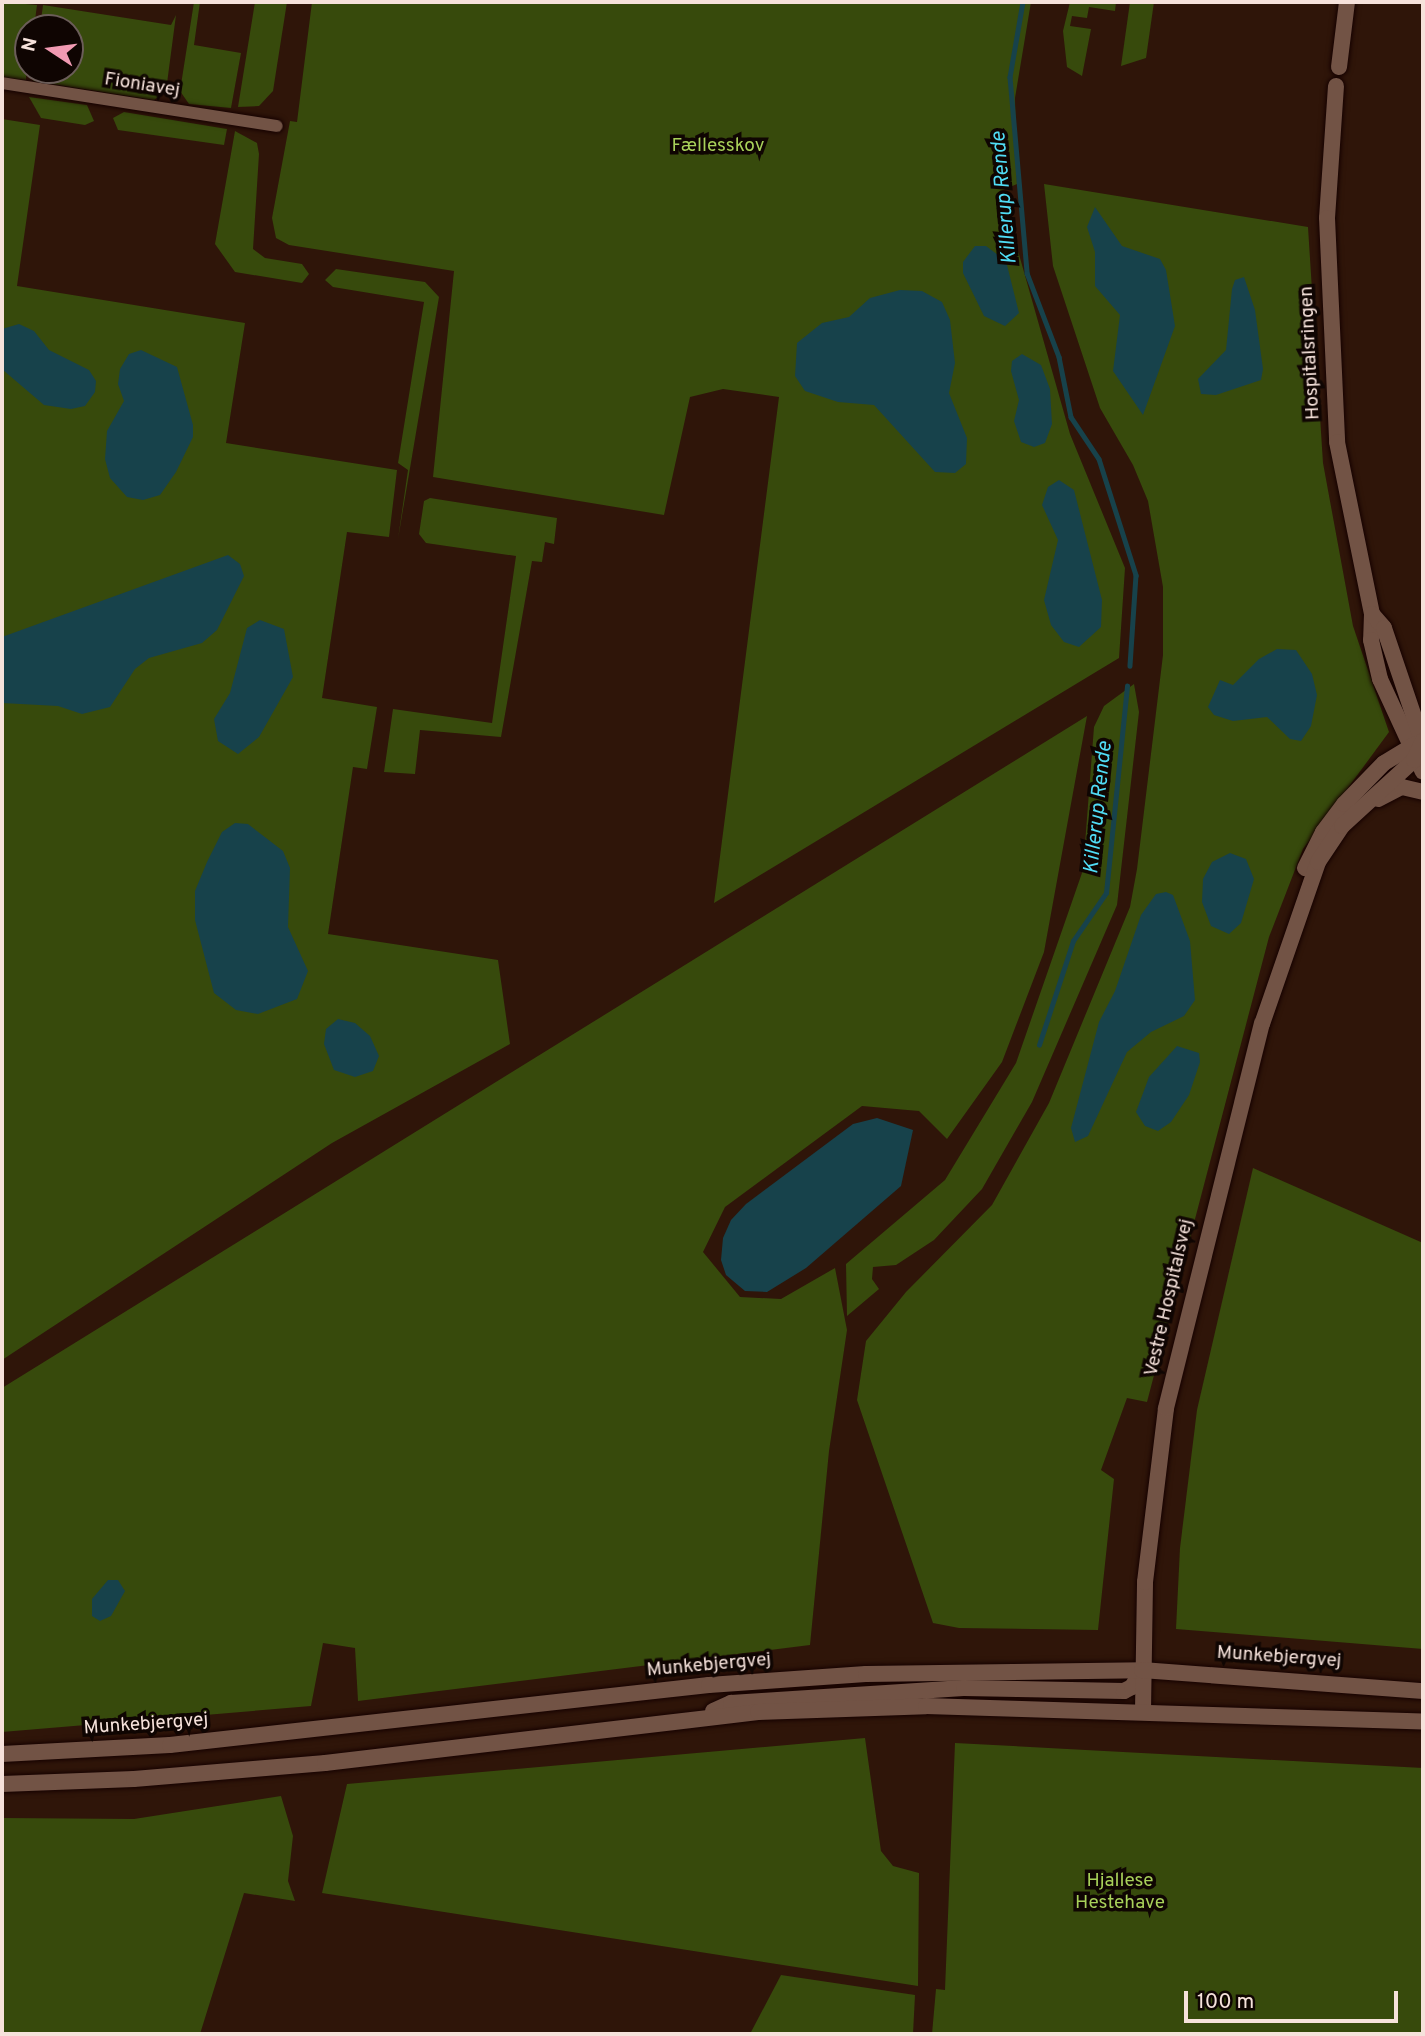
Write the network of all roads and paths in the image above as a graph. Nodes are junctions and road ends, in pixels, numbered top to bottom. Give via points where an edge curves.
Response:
1 (1348, 2) edge
2 (1339, 67) dead end
3 (2, 83) edge
4 (1336, 86) dead end
5 (276, 126) dead end
6 (1418, 752) edge
7 (1423, 792) edge
8 (1300, 904) junction
9 (1142, 1670) junction
10 (1423, 1691) edge
11 (1143, 1711) junction
12 (698, 1718) junction
13 (1423, 1722) edge
14 (2, 1754) edge
15 (2, 1784) edge

1 - 2 street
3 - 5 street, Fioniavej
4 - 6 street, Hospitalsringen via 1327,218 1337,442 1372,614 1371,640 1380,679
6 - 8 street, Vestre Hospitalsvej via 1342,825 1318,862
7 - 8 street via 1402,787 1382,794 1350,829
8 - 9 street, Vestre Hospitalsvej via 1262,1024 1166,1408 1146,1570
9 - 10 street, Munkebjergvej
9 - 11 street, Vestre Hospitalsvej
9 - 12 street via 1124,1691 964,1688 731,1703
9 - 14 street, Munkebjergvej via 866,1674 736,1683 170,1745
11 - 12 street via 926,1706
11 - 13 street
12 - 15 street via 325,1763 134,1779

